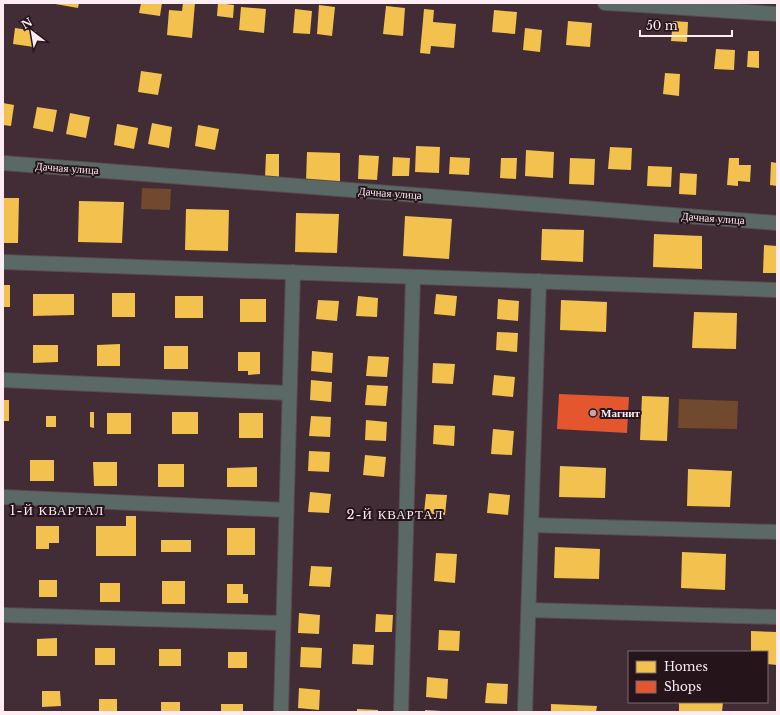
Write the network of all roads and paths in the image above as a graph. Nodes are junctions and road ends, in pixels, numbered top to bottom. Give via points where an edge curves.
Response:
1 (604, 3) edge
2 (777, 14) edge
3 (3, 163) edge
4 (777, 223) edge
5 (3, 262) edge
6 (293, 272) junction
7 (413, 277) junction
8 (539, 281) junction
9 (777, 290) edge
10 (3, 380) edge
11 (290, 393) junction
12 (3, 497) edge
13 (286, 510) junction
14 (531, 525) junction
15 (777, 532) edge
16 (528, 610) junction
17 (3, 615) edge
18 (777, 617) edge
19 (283, 623) junction
20 (281, 712) edge
21 (401, 712) edge
22 (525, 712) edge

1 - 2 street
3 - 4 street, Дачная улица
5 - 6 street
6 - 7 street
6 - 11 street
7 - 8 street
7 - 21 street
8 - 9 street
8 - 14 street
10 - 11 street
11 - 13 street
12 - 13 street
13 - 19 street
14 - 15 street
14 - 16 street
16 - 18 street
16 - 22 street
17 - 19 street
19 - 20 street

